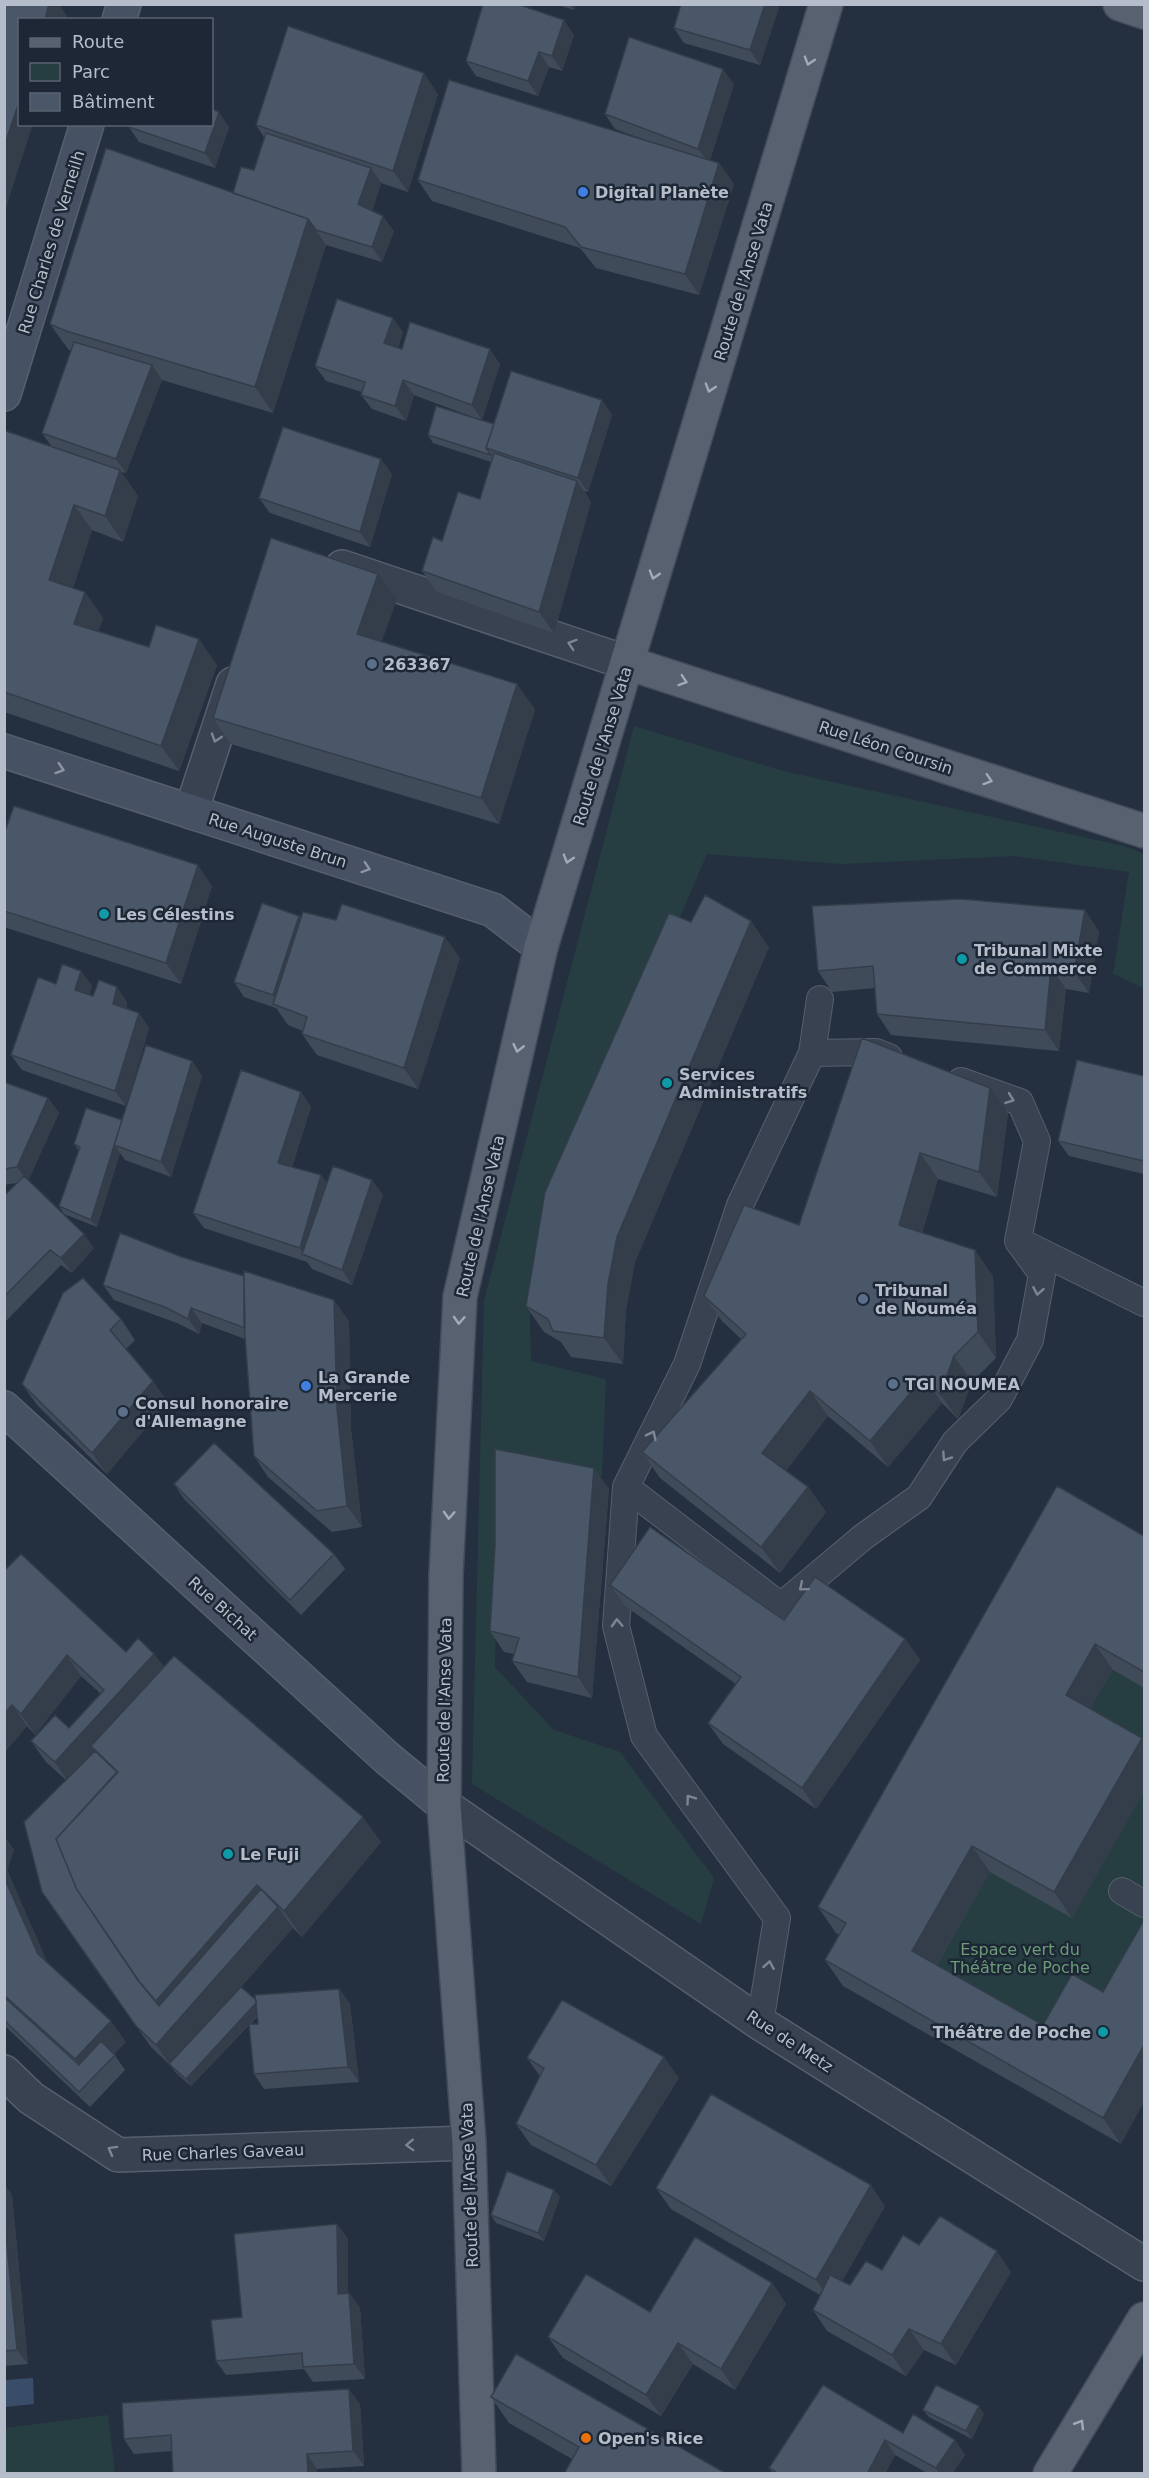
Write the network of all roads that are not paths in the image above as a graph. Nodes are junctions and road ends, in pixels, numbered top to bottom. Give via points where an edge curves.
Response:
1 (826, 4) edge
2 (1120, 4) edge
3 (1144, 12) edge
4 (86, 126) edge
5 (4, 394) edge
6 (313, 558) edge
7 (243, 654) edge
8 (628, 663) junction
9 (4, 751) edge
10 (191, 812) junction
11 (1144, 831) edge
12 (541, 947) junction
13 (820, 999) edge
14 (812, 1053) junction
15 (909, 1063) edge
16 (942, 1075) edge
17 (1018, 1240) junction
18 (1144, 1304) edge
19 (4, 1408) edge
20 (626, 1487) junction
21 (444, 1805) junction
22 (1122, 1891) dead end
23 (1144, 1904) edge
24 (760, 2023) junction
25 (4, 2072) edge
26 (469, 2143) junction
27 (1144, 2264) edge
28 (1144, 2319) edge
29 (479, 2474) edge
30 (1050, 2474) edge

1 -> 8 main road, Route de l'Anse Vata
2 - 3 main road
4 - 5 street, Rue Charles de Verneilh
8 -> 6 street
7 -> 10 street
8 -> 11 main road, Rue Léon Coursin
8 -> 12 main road, Route de l'Anse Vata
9 -> 10 street, Rue Auguste Brun
10 -> 12 street, Rue Auguste Brun via 493,910
12 -> 21 main road, Route de l'Anse Vata via 460,1297 446,1575
13 - 14 lane
14 - 15 lane via 876,1052
20 -> 14 lane via 687,1364 740,1205
16 -> 17 lane via 1020,1102 1037,1141
17 - 18 lane
17 -> 20 lane via 1042,1274 1030,1340 999,1398 956,1442 919,1497 863,1537 781,1606
19 - 21 street, Rue Bichat via 387,1758
24 -> 20 lane via 777,1918 644,1736 618,1637
21 - 24 street, Rue de Metz
21 - 26 main road, Route de l'Anse Vata
22 - 23 lane
24 - 27 street, Rue de Metz
26 -> 25 street, Rue Charles Gaveau via 118,2155 31,2098
26 - 29 main road, Route de l'Anse Vata
30 -> 28 main road

